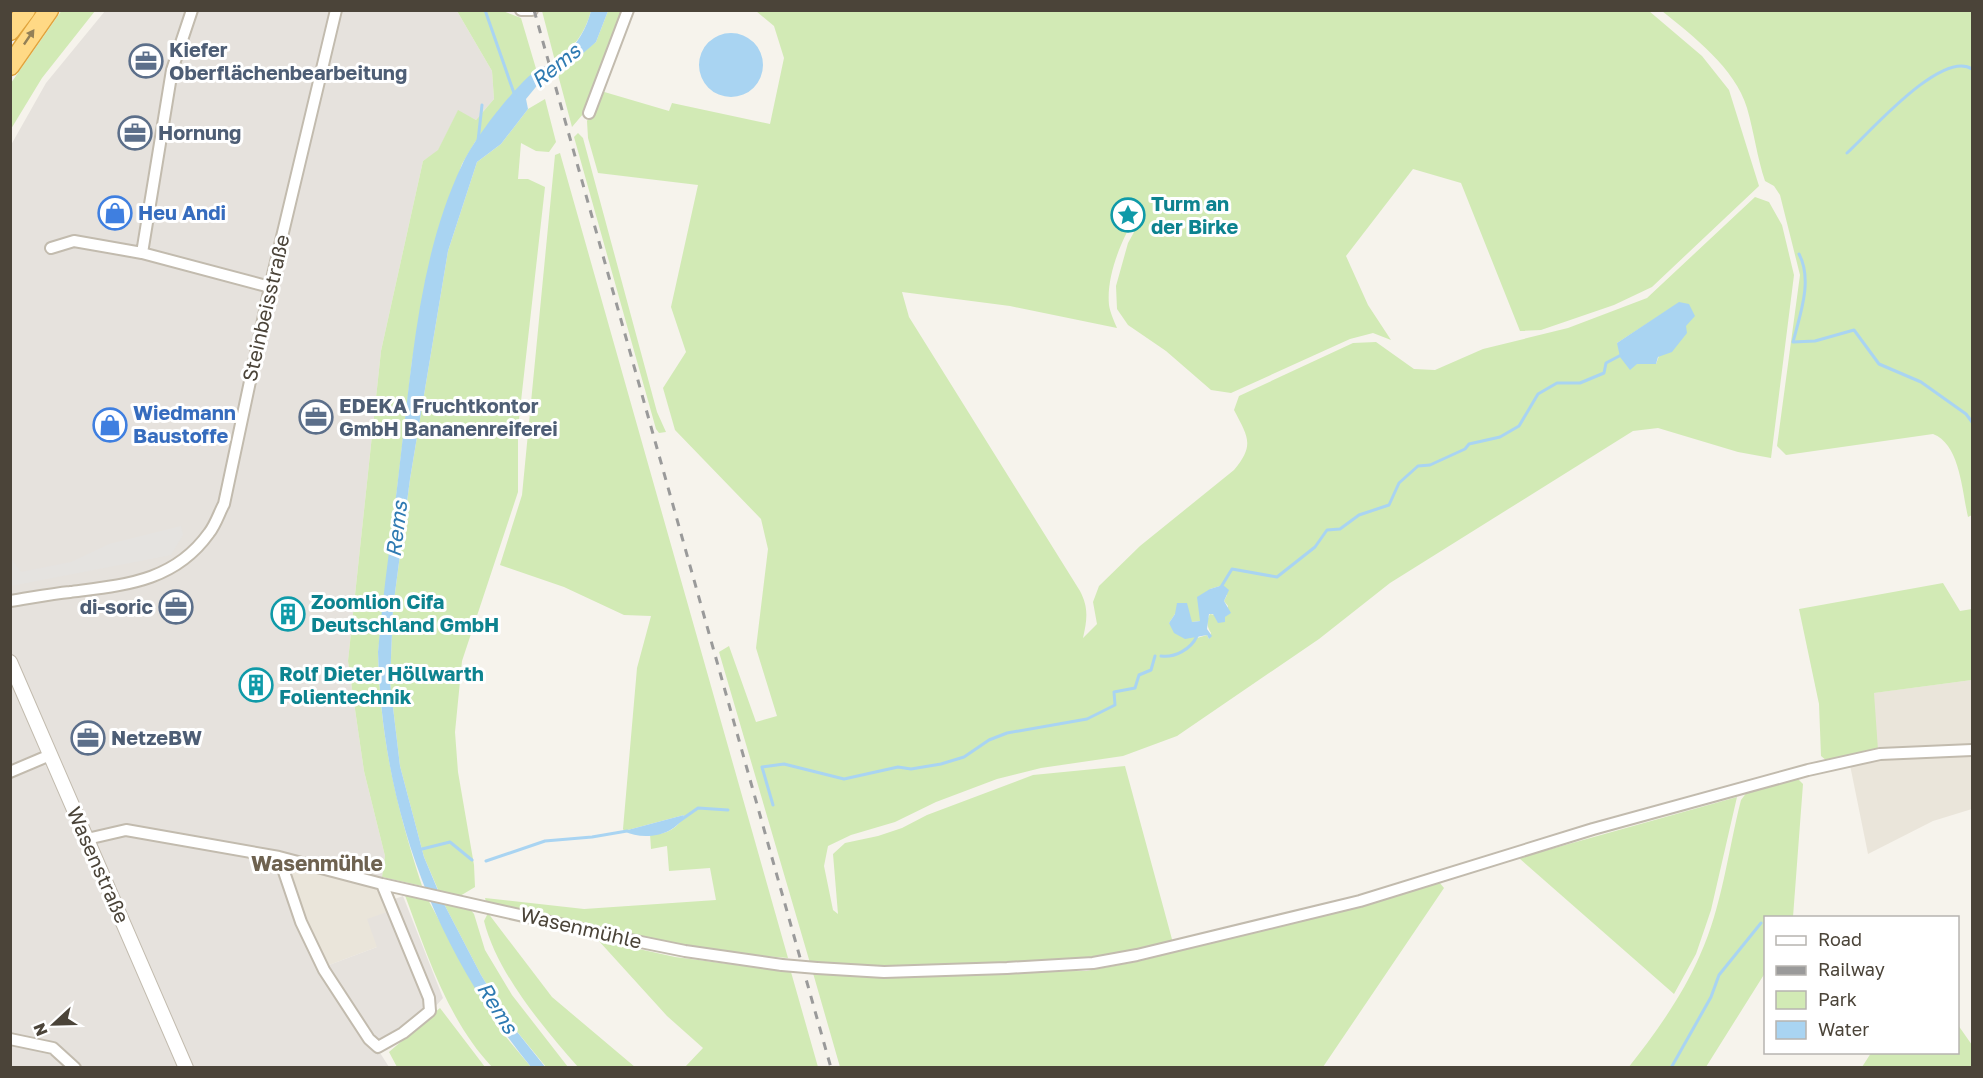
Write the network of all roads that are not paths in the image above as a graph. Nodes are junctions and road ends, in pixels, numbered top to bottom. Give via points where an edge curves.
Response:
1 (26, 10) edge
2 (49, 10) edge
3 (192, 10) edge
4 (336, 10) edge
5 (521, 10) edge
6 (532, 10) edge
7 (628, 10) edge
8 (10, 32) edge
9 (10, 66) edge
10 (589, 113) dead end
11 (51, 248) dead end
12 (142, 253) junction
13 (270, 287) junction
14 (10, 601) edge
15 (10, 662) edge
16 (1972, 750) edge
17 (50, 756) junction
18 (10, 772) edge
19 (87, 838) junction
20 (279, 857) junction
21 (382, 884) junction
22 (10, 1040) edge
23 (75, 1068) edge
24 (186, 1068) edge

1 - 8 highway
9 -> 2 highway
3 - 12 street via 172,70
4 - 13 street, Steinbeisstraße
5 - 6 street
7 - 10 street
11 - 12 street via 74,241
12 - 13 street
13 - 14 street, Steinbeisstraße via 224,504 196,549 146,580
15 - 17 street, Wasenstraße
16 - 21 street, Wasenmühle, bridge via 1880,754 1817,768 1593,829 1360,901 1093,963 884,972 782,965 685,951
17 - 18 street
17 - 19 street, Wasenstraße
19 - 20 street, Wasenmühle via 126,830
19 - 24 street, Wasenstraße
20 - 21 street, Wasenmühle
20 - 21 street via 301,922 324,969 378,1047 430,1011 429,998
22 - 23 street via 52,1047

